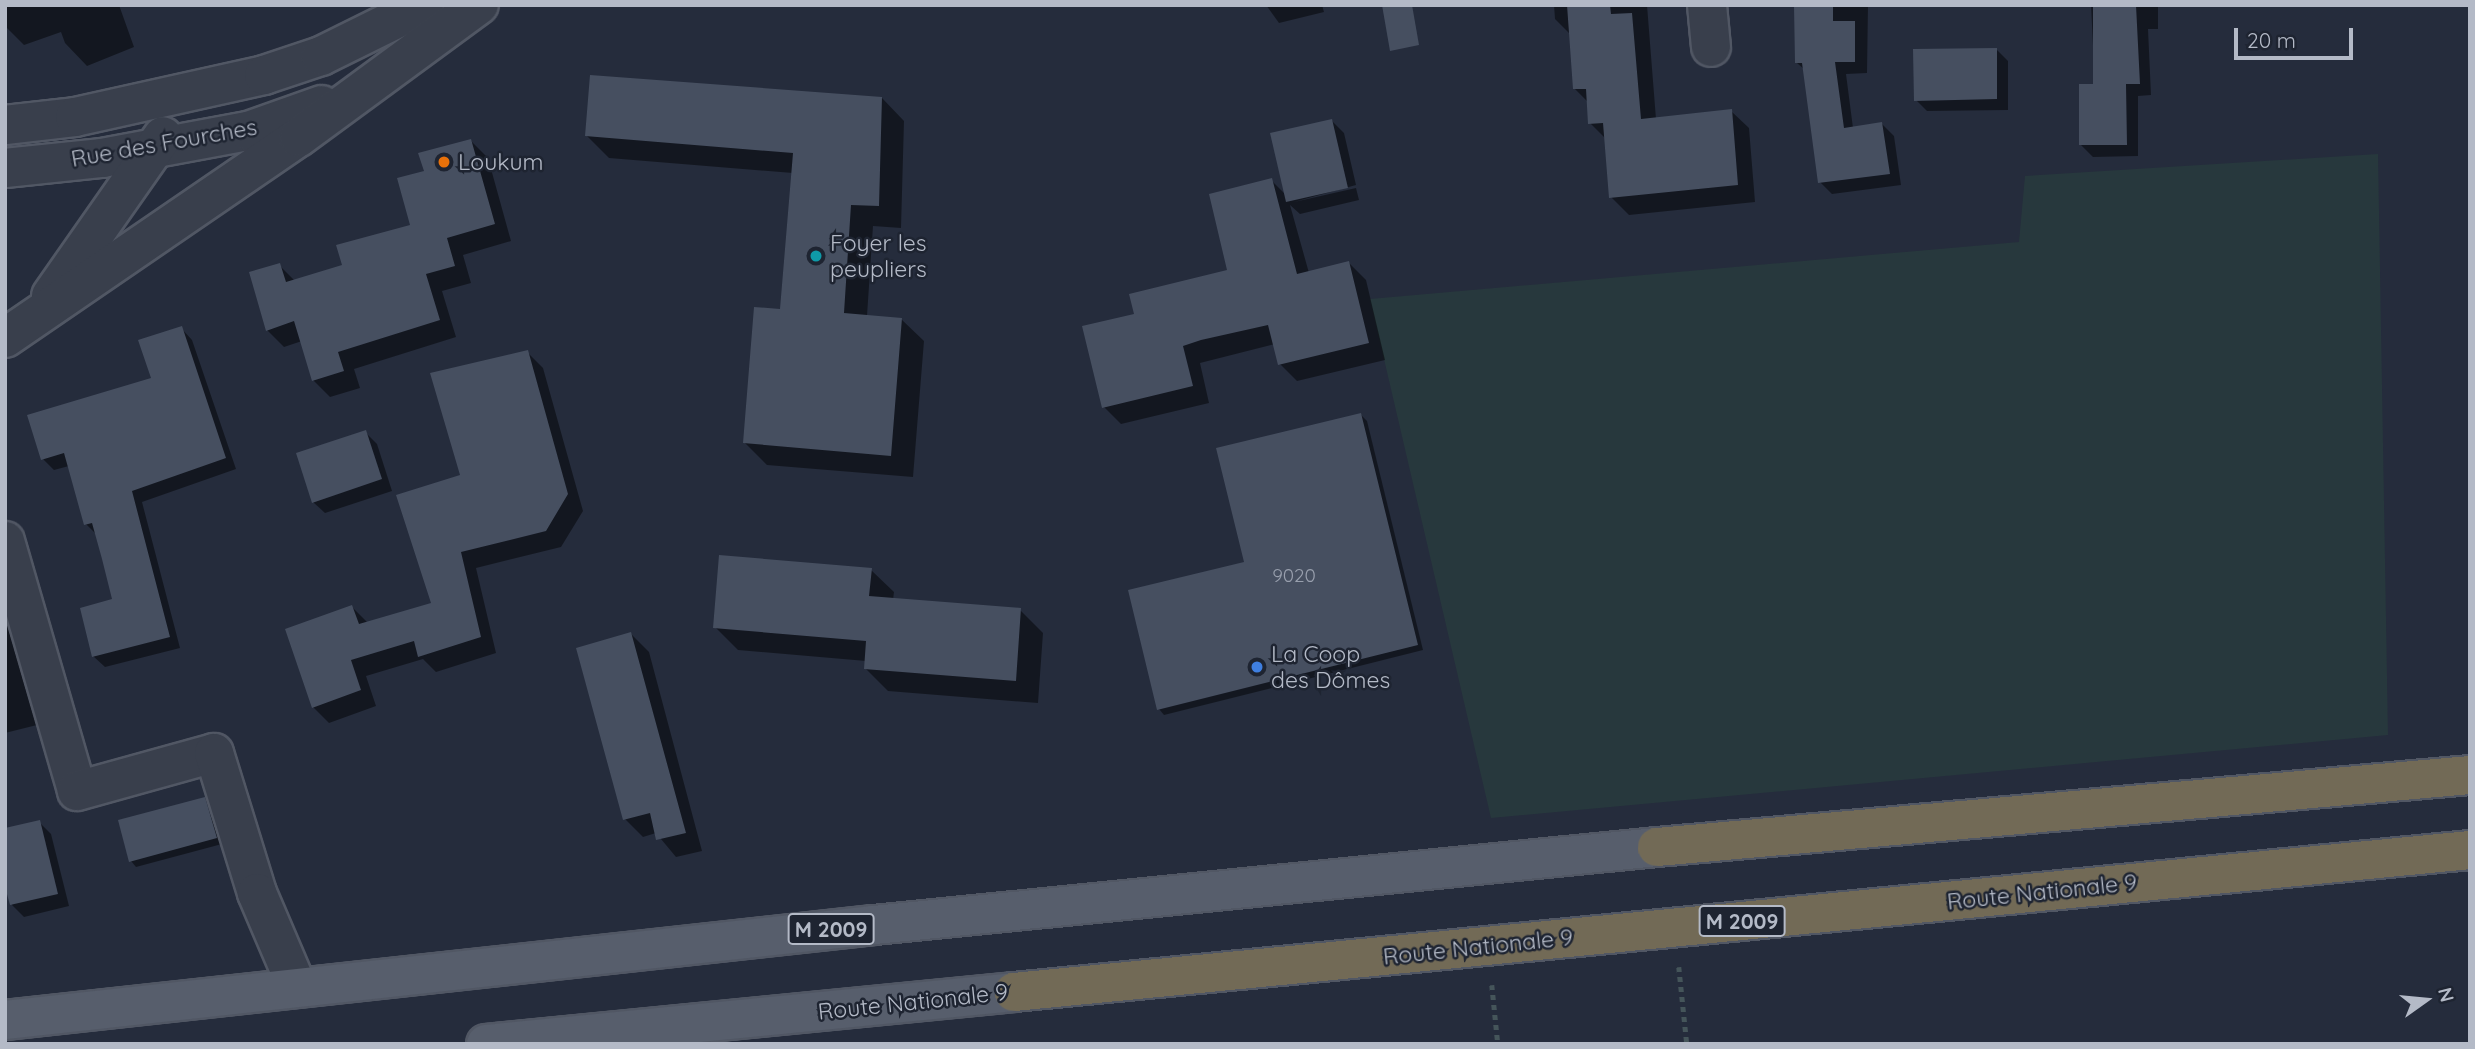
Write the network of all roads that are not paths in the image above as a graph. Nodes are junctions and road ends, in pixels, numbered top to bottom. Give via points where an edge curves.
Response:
1 (424, 5) edge
2 (479, 5) edge
3 (1707, 5) edge
4 (1711, 47) dead end
5 (360, 92) junction
6 (186, 94) junction
7 (5, 125) edge
8 (157, 148) junction
9 (5, 168) edge
10 (20, 328) edge
11 (5, 541) edge
12 (2470, 775) edge
13 (1657, 847) joint
14 (2470, 850) edge
15 (297, 987) junction
16 (1014, 992) joint
17 (5, 1020) edge
18 (486, 1044) edge

1 - 6 street, Rue des Fourches via 321,56
2 - 5 street
3 - 4 street
5 - 8 street, Rue des Fourches via 248,131
5 - 10 street
6 - 7 street, Rue des Fourches
6 - 8 street
8 - 9 street, Rue des Fourches
8 - 10 street
11 - 15 street via 77,790 214,753 257,893
12 - 13 highway, M 2009
13 - 15 main road, M 2009
14 - 16 highway, Route Nationale 9 / M 2009
15 - 17 main road, M 2009
16 - 18 main road, Route Nationale 9 / M 2009

